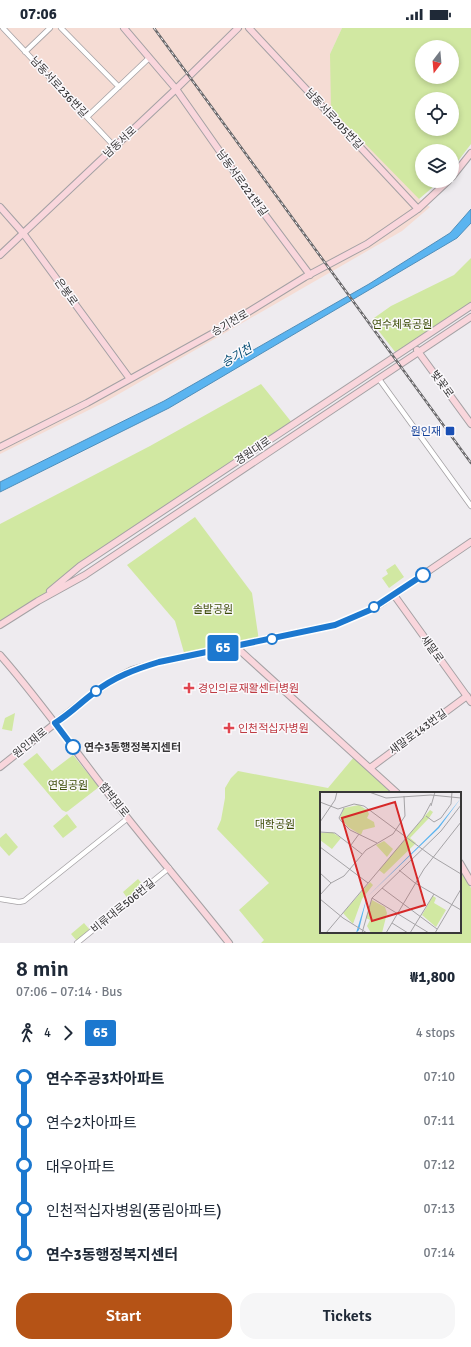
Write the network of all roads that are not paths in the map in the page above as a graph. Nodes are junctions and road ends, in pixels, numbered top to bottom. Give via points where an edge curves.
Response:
1 (3, 28) edge
2 (50, 28) edge
3 (61, 28) edge
4 (124, 28) edge
5 (238, 28) edge
6 (250, 28) edge
7 (25, 52) junction
8 (150, 58) junction
9 (119, 87) junction
10 (176, 89) junction
11 (87, 117) junction
12 (115, 147) junction
13 (471, 153) edge
14 (459, 168) edge
15 (440, 188) edge
16 (0, 208) edge
17 (418, 209) junction
18 (23, 233) junction
19 (0, 255) edge
20 (310, 275) junction
21 (471, 306) edge
22 (471, 317) edge
23 (413, 344) junction
24 (419, 352) junction
25 (130, 379) junction
26 (379, 379) junction
27 (471, 424) edge
28 (0, 448) edge
29 (471, 506) edge
30 (471, 542) edge
31 (394, 595) junction
32 (38, 601) junction
33 (0, 625) edge
34 (235, 646) junction
35 (0, 655) edge
36 (467, 696) junction
37 (471, 702) edge
38 (55, 723) junction
39 (0, 767) edge
40 (370, 768) junction
41 (396, 792) edge
42 (128, 818) junction
43 (461, 866) edge
44 (169, 868) junction
45 (471, 882) edge
46 (0, 899) edge
47 (78, 943) edge
48 (229, 943) edge

1 - 7 street, 남동서로236번길
2 - 7 street
3 - 9 street
4 - 8 main road, 남동서로221번길
5 - 10 main road, 남동서로
6 - 17 main road, 남동서로205번길
7 - 11 street, 남동서로236번길
8 - 9 street
8 - 10 main road, 남동서로221번길
9 - 11 street
10 - 12 main road, 남동서로
10 - 20 main road, 남동서로221번길
11 - 12 street, 남동서로236번길
12 - 18 main road, 남동서로
13 - 14 main road
15 - 17 main road, 승기천로
16 - 18 main road, 은봉로
17 - 20 main road, 승기천로 via 367,244
18 - 19 main road, 남동서로
18 - 25 main road, 은봉로
20 - 25 main road, 승기천로 via 224,327
21 - 23 main road, 경원대로
22 - 24 main road, 경원대로
23 - 24 main road, 벚꽃로
23 - 32 main road, 경원대로 via 80,566
24 - 26 main road, 경원대로
24 - 27 main road, 벚꽃로
25 - 28 main road, 승기천로
26 - 29 street
26 - 32 main road, 경원대로 via 84,575
30 - 31 main road, 원인재로
31 - 34 main road, 원인재로 via 370,610 335,625
31 - 36 main road, 새말로
32 - 33 main road, 경원대로
34 - 38 main road, 원인재로 via 132,670 96,691
34 - 40 main road
35 - 38 main road, 함박뫼로
36 - 37 main road, 새말로
36 - 40 main road, 새말로143번길
38 - 39 main road, 원인재로
38 - 42 main road, 함박뫼로
40 - 41 main road
42 - 44 main road, 함박뫼로
42 - 46 street via 24,901
43 - 45 main road
44 - 47 street, 비류대로506번길
44 - 48 main road, 함박뫼로

